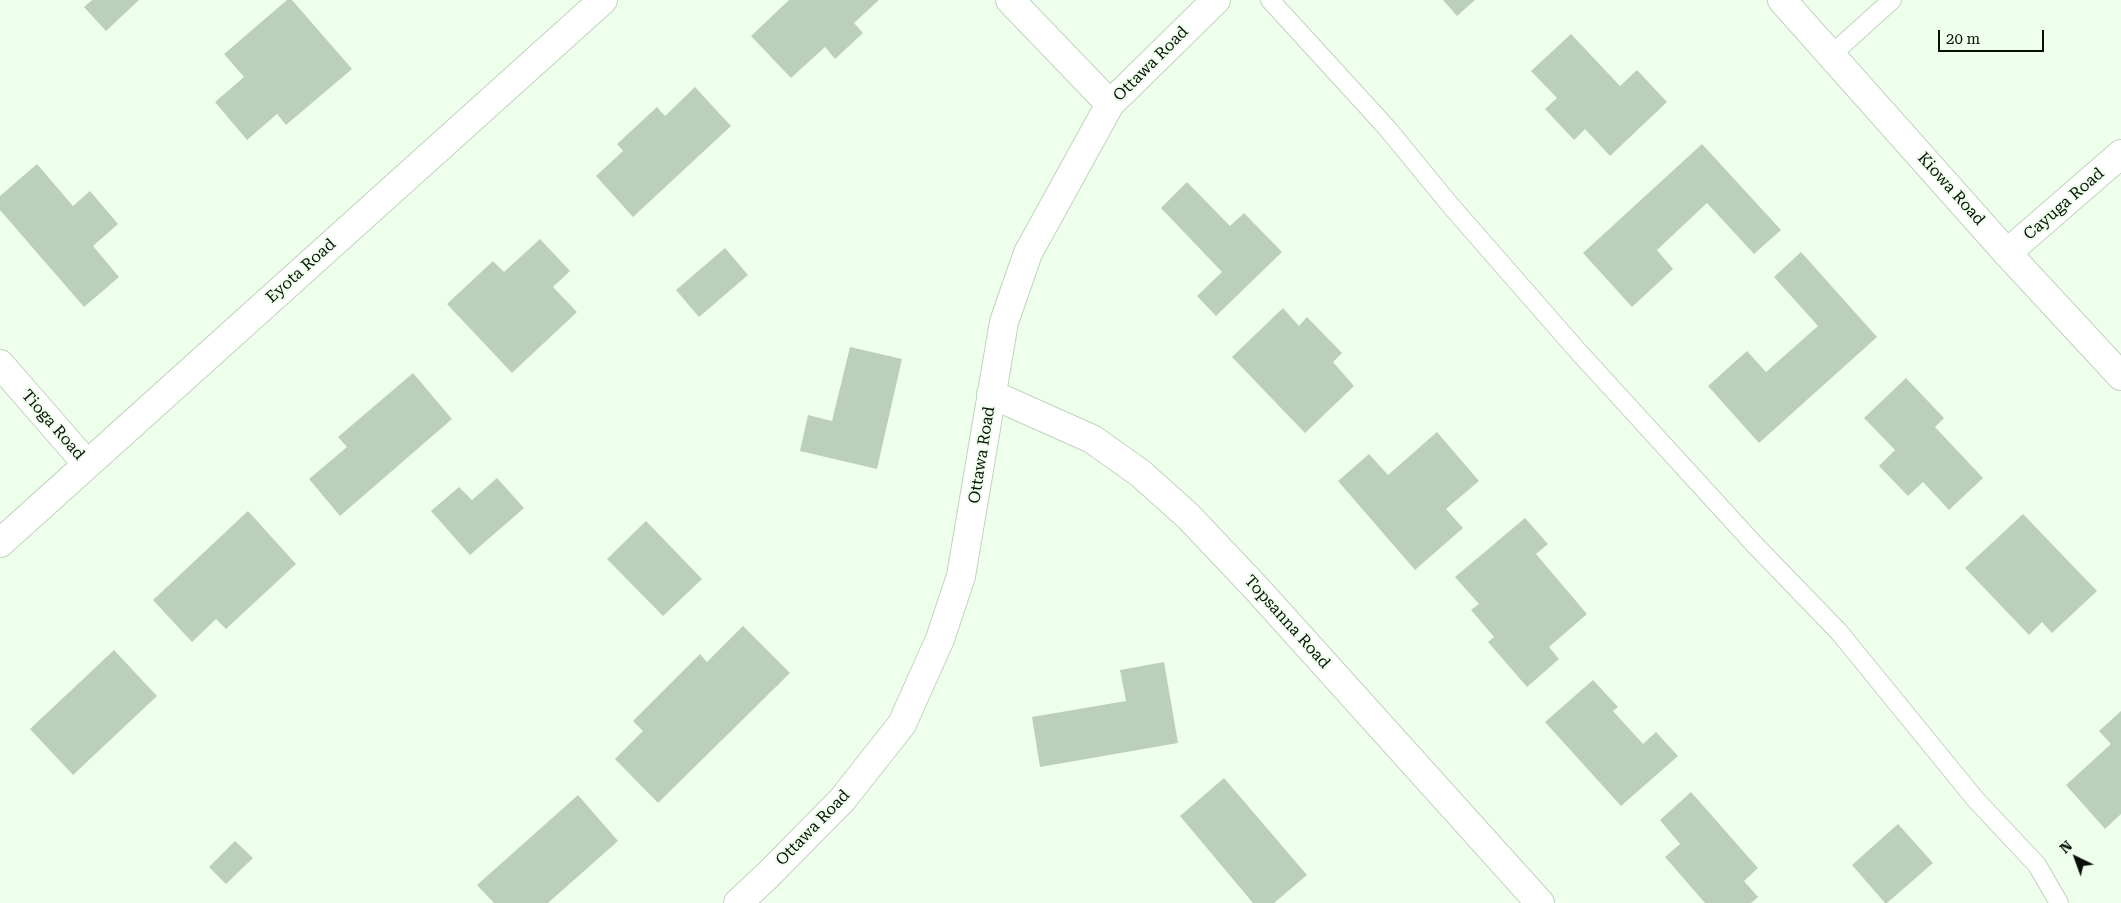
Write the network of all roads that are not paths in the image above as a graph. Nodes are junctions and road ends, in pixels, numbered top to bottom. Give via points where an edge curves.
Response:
1 (603, 0) edge
2 (1010, 0) edge
3 (1216, 0) edge
4 (1270, 0) edge
5 (1782, 0) edge
6 (1892, 0) edge
7 (1831, 55) junction
8 (1110, 104) junction
9 (2121, 154) edge
10 (2008, 253) junction
11 (0, 364) edge
12 (2121, 376) edge
13 (991, 394) junction
14 (87, 464) junction
15 (0, 543) edge
16 (738, 903) edge
17 (1540, 903) edge
18 (2059, 903) edge

1 - 14 street, Eyota Road
2 - 8 street
3 - 8 street, Ottawa Road
4 - 18 lane via 1387,128 1576,349 1839,632 1976,800 2037,866
5 - 7 street, Kiowa Road
6 - 7 lane
7 - 10 street, Kiowa Road
8 - 13 street, Ottawa Road via 1028,254 1004,322
9 - 10 street, Cayuga Road
10 - 12 street, Kiowa Road
11 - 14 street, Tioga Road
13 - 16 street, Ottawa Road via 961,576 940,639 902,724 842,800
13 - 17 street, Topsanna Road via 1092,439 1140,473 1188,516
14 - 15 street, Eyota Road

